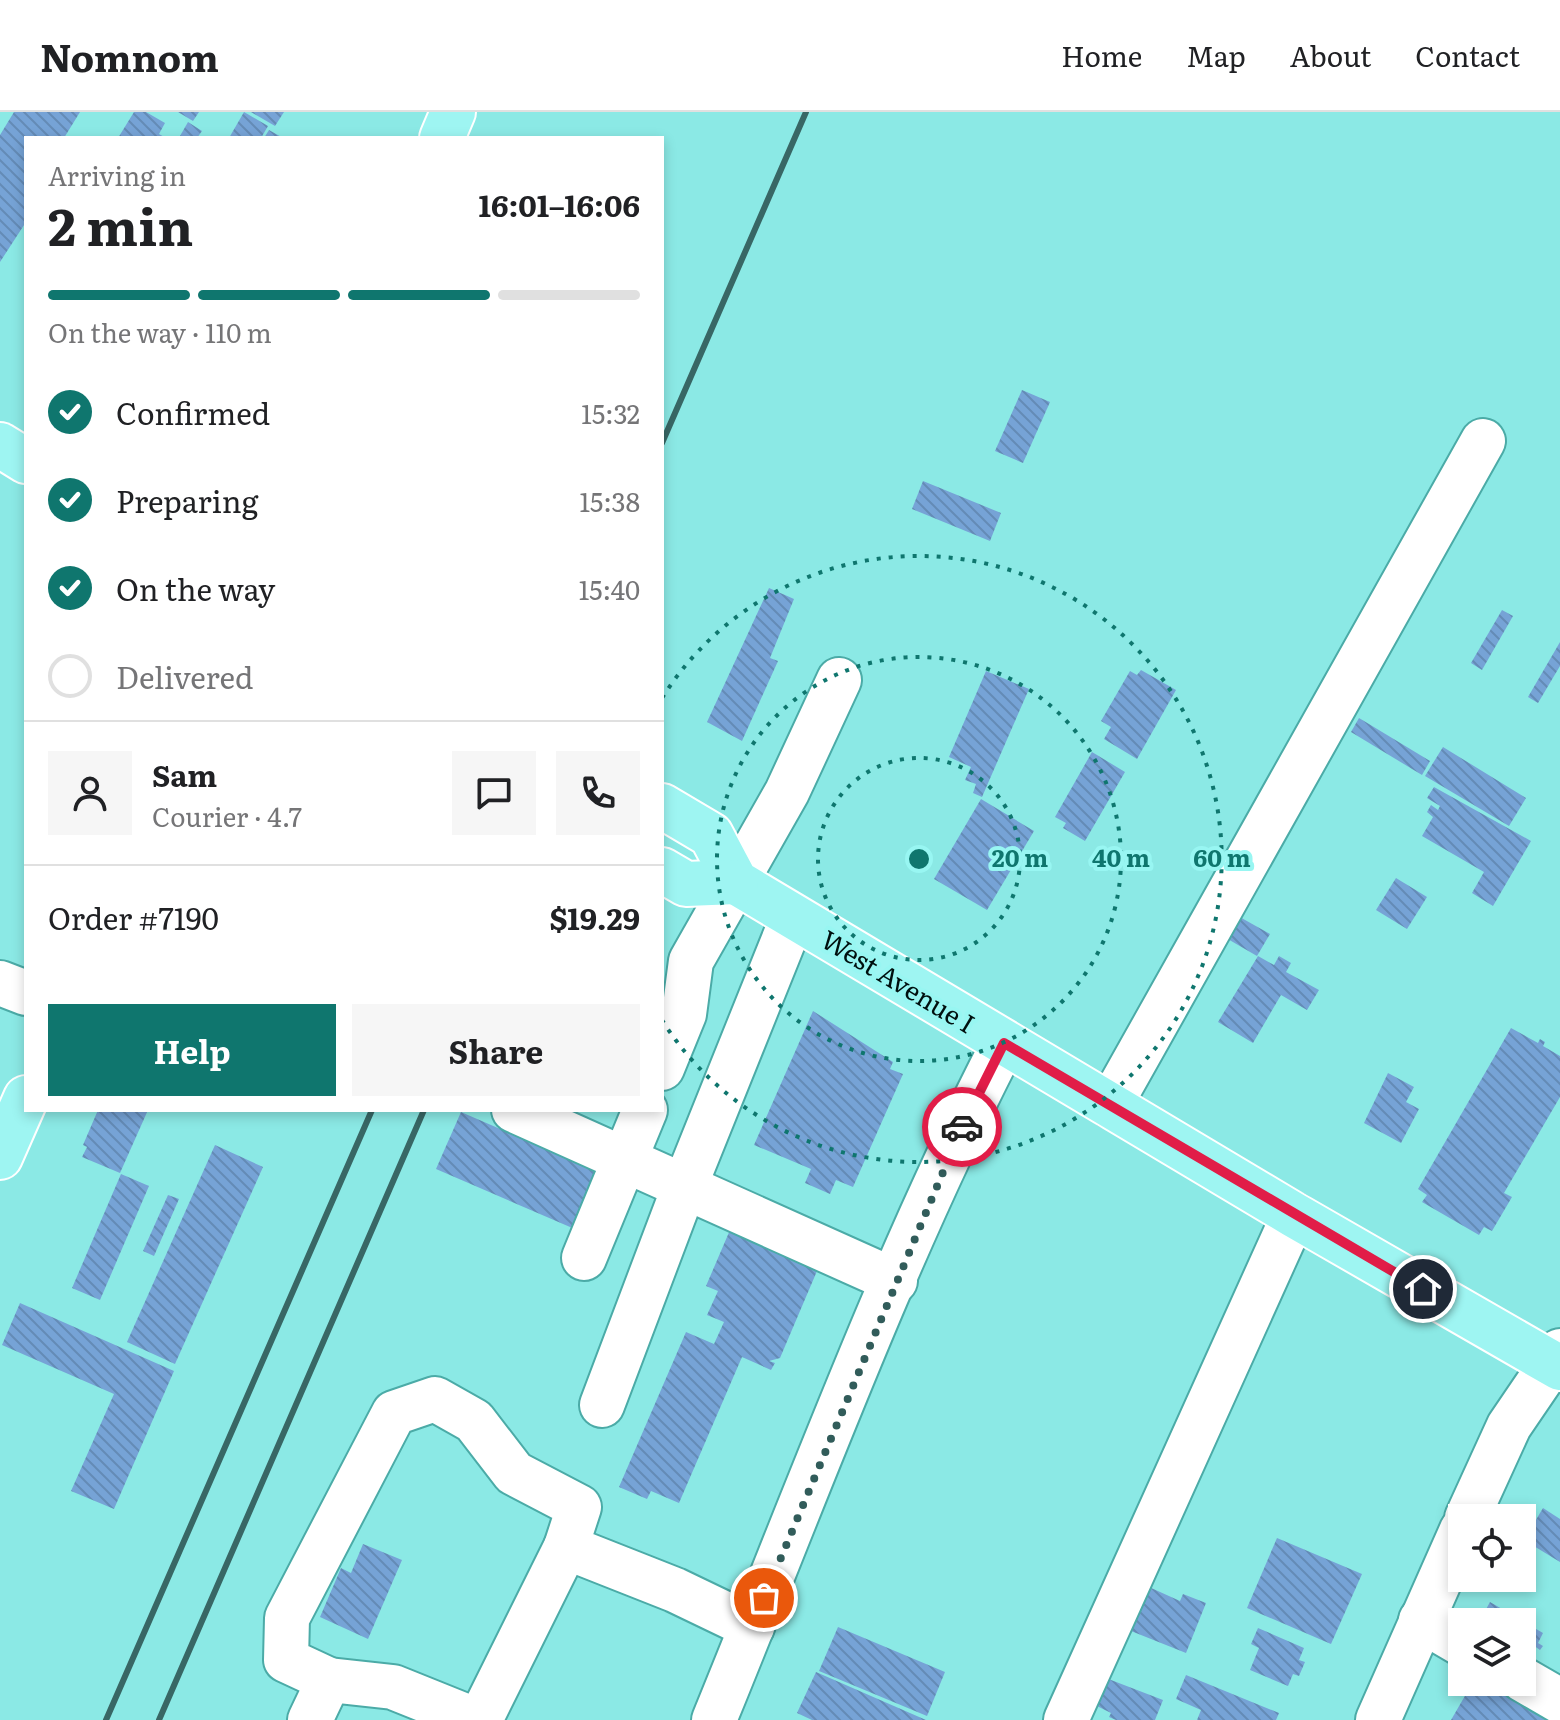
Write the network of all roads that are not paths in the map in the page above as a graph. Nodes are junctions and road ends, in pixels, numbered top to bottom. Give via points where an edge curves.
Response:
1 (453, 112) edge
2 (443, 136) edge
3 (1483, 441) dead end
4 (0, 445) edge
5 (24, 460) edge
6 (839, 680) dead end
7 (664, 807) edge
8 (664, 871) edge
9 (736, 882) junction
10 (793, 917) junction
11 (676, 955) edge
12 (0, 983) edge
13 (24, 992) edge
14 (1004, 1043) junction
15 (664, 1063) edge
16 (24, 1103) edge
17 (1110, 1105) junction
18 (518, 1112) edge
19 (644, 1112) edge
20 (0, 1157) edge
21 (624, 1161) junction
22 (684, 1188) junction
23 (1294, 1215) junction
24 (584, 1258) dead end
25 (895, 1281) junction
26 (1557, 1361) edge
27 (602, 1405) dead end
28 (1473, 1504) edge
29 (566, 1547) junction
30 (1448, 1561) edge
31 (1421, 1620) junction
32 (752, 1627) junction
33 (1448, 1636) edge
34 (329, 1680) junction
35 (1536, 1687) edge
36 (1560, 1701) edge
37 (310, 1720) edge
38 (477, 1720) edge
39 (714, 1720) edge
40 (1066, 1720) edge
41 (1378, 1720) edge

1 - 2 main road
3 - 17 street
4 - 5 main road
6 - 9 street via 787,792
7 - 9 main road via 711,835
8 - 9 main road via 686,884
9 - 10 main road, West Avenue I
9 - 11 street
10 - 14 main road, West Avenue I
10 - 22 street
11 - 15 street via 684,1014
12 - 13 street
14 - 17 main road, West Avenue I
14 - 25 street
16 - 20 main road
17 - 23 main road, West Avenue I
18 - 21 street
19 - 21 street
21 - 22 street
21 - 24 street
22 - 25 street
22 - 27 street
23 - 26 main road, West Avenue I
23 - 40 street
25 - 32 street
26 - 28 street via 1509,1426
29 - 32 street
29 - 34 street via 579,1507 514,1473 474,1421 435,1399 394,1413 287,1618 286,1660
29 - 38 street
30 - 31 street
31 - 33 street
31 - 41 street
32 - 39 street
34 - 37 street
34 - 38 street via 393,1687
35 - 36 street

